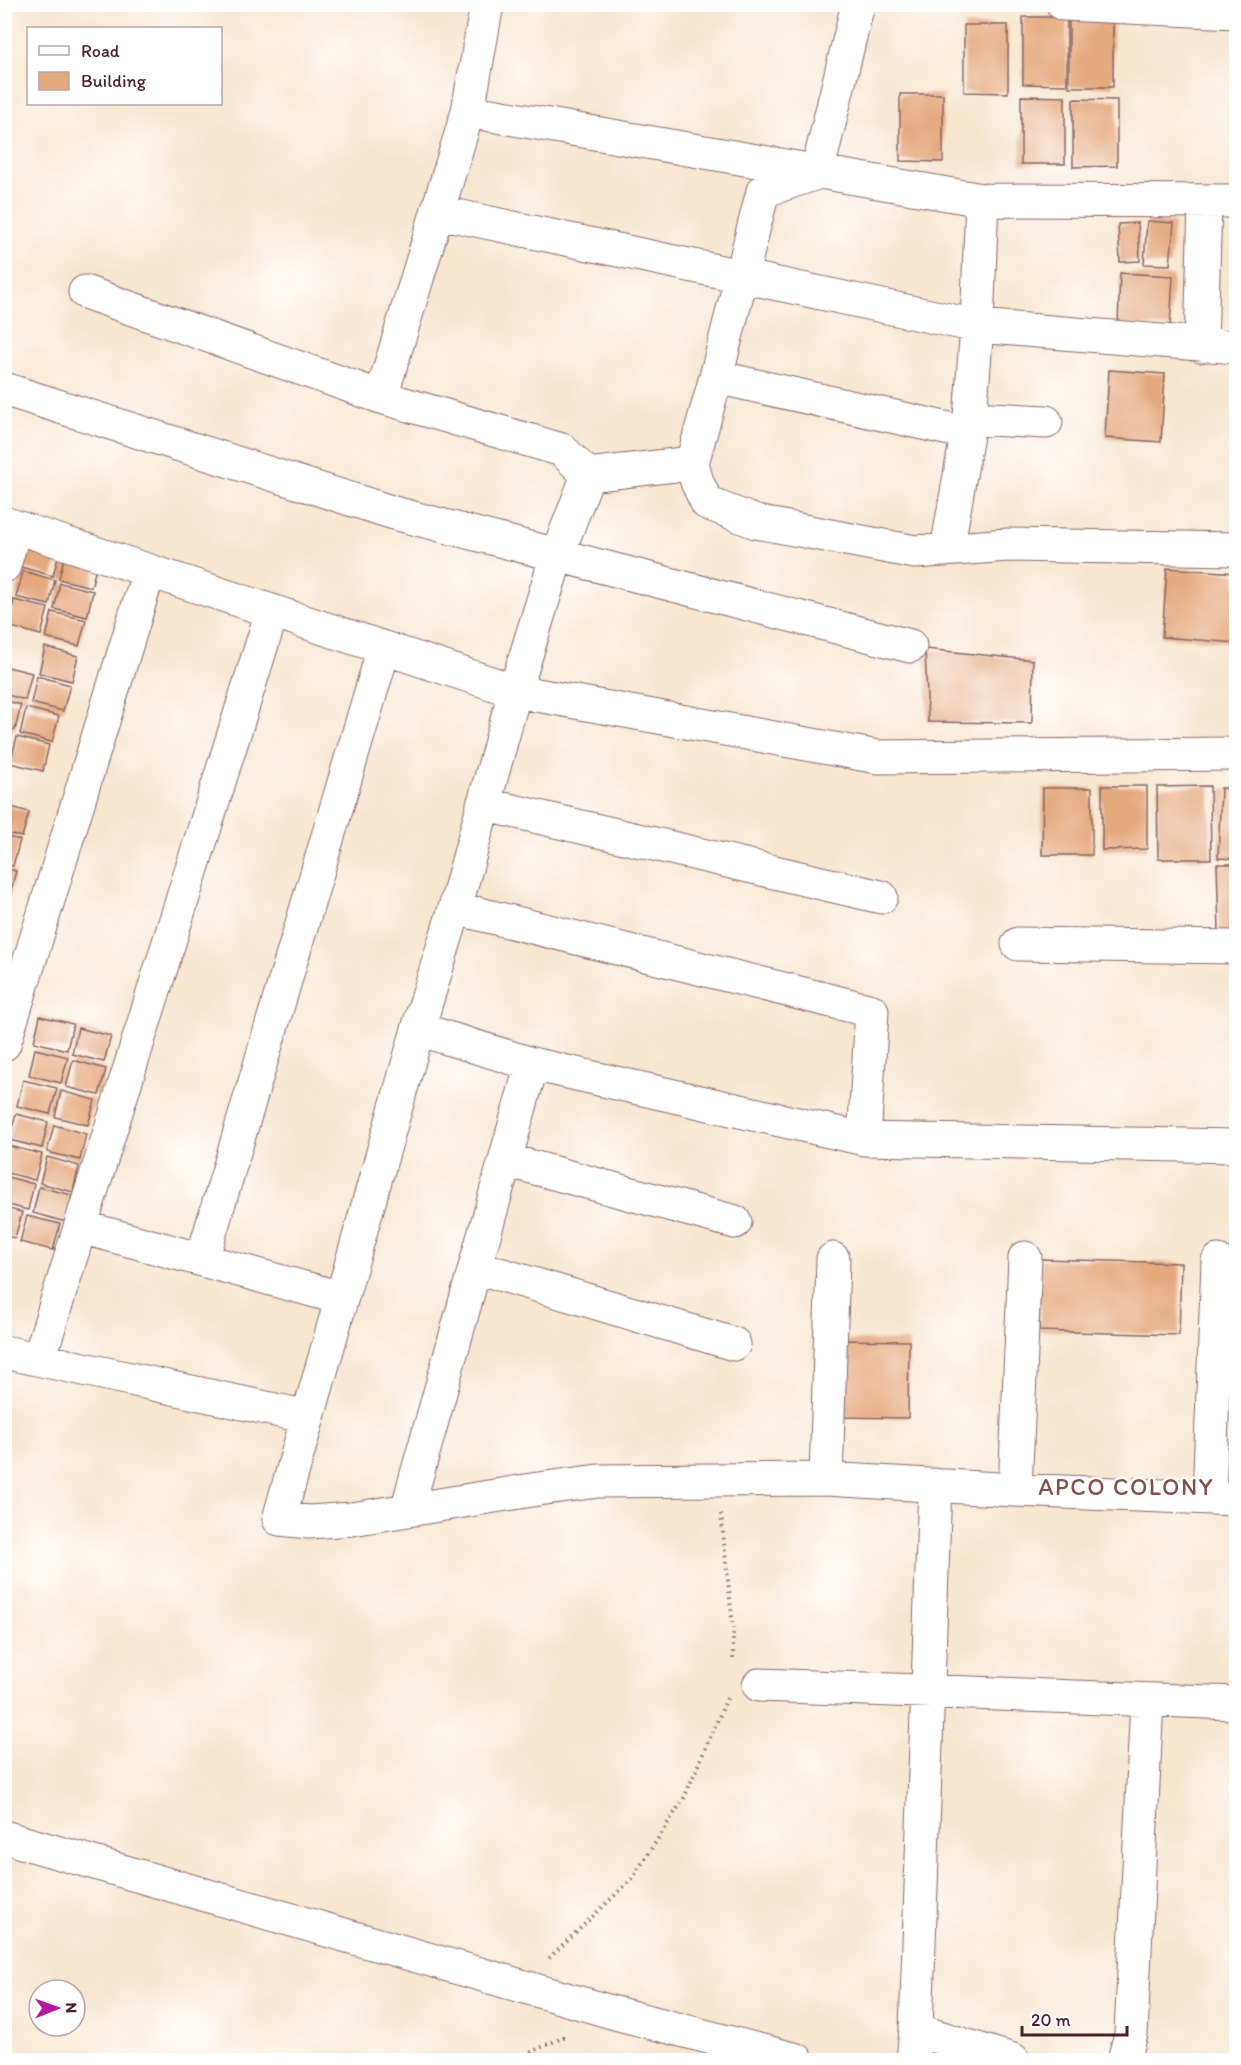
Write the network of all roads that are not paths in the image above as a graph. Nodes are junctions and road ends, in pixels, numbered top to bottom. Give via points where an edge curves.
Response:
1 (488, 4) edge
2 (858, 4) edge
3 (1063, 4) edge
4 (1236, 12) edge
5 (468, 111) junction
6 (818, 173) junction
7 (982, 200) junction
8 (1221, 201) edge
9 (438, 212) junction
10 (740, 276) junction
11 (85, 292) dead end
12 (977, 326) junction
13 (1201, 346) junction
14 (1236, 347) edge
15 (717, 377) junction
16 (4, 388) edge
17 (381, 397) junction
18 (1046, 423) dead end
19 (968, 425) junction
20 (692, 463) junction
21 (588, 474) junction
22 (10, 525) edge
23 (1236, 549) edge
24 (946, 550) junction
25 (557, 555) junction
26 (4, 566) edge
27 (149, 571) junction
28 (272, 612) junction
29 (910, 646) dead end
30 (384, 648) junction
31 (515, 691) junction
32 (1236, 754) edge
33 (483, 804) junction
34 (881, 897) dead end
35 (455, 908) junction
36 (1018, 944) dead end
37 (1236, 947) edge
38 (418, 1029) junction
39 (4, 1044) edge
40 (532, 1064) junction
41 (864, 1139) junction
42 (1236, 1146) edge
43 (506, 1160) junction
44 (735, 1222) dead end
45 (81, 1227) junction
46 (834, 1258) dead end
47 (1025, 1258) dead end
48 (202, 1260) junction
49 (1218, 1261) dead end
50 (476, 1267) junction
51 (341, 1298) junction
52 (734, 1344) dead end
53 (4, 1352) edge
54 (39, 1359) junction
55 (308, 1416) junction
56 (826, 1479) junction
57 (935, 1485) junction
58 (1015, 1490) junction
59 (1223, 1499) edge
60 (407, 1510) junction
61 (759, 1685) dead end
62 (928, 1692) junction
63 (1147, 1700) junction
64 (1236, 1703) edge
65 (4, 1837) edge
66 (914, 2045) edge
67 (708, 2049) edge
68 (797, 2061) edge
69 (1013, 2061) edge
70 (1124, 2061) edge

1 - 5 street
2 - 6 street
3 - 4 street
5 - 6 street
5 - 9 street
6 - 7 street
6 - 10 street via 763,190
7 - 8 street
7 - 12 street
8 - 13 street
9 - 10 street
9 - 17 street
10 - 12 street
10 - 15 street
11 - 17 street
12 - 13 street
12 - 19 street
13 - 14 street
15 - 19 street
15 - 20 street
16 - 25 street via 394,513
17 - 21 street via 562,450
18 - 19 street
19 - 24 street
20 - 21 street
20 - 24 street via 707,502 756,522 915,552
21 - 25 street
22 - 26 street
22 - 27 street
23 - 24 street via 1008,545
25 - 29 street
25 - 31 street
27 - 28 street
27 - 39 street
28 - 30 street
28 - 45 street
30 - 31 street
30 - 48 street
31 - 32 street via 878,757
31 - 33 street
33 - 34 street
33 - 35 street
35 - 38 street
35 - 41 street via 872,1011
36 - 37 street
38 - 40 street
38 - 51 street
40 - 41 street
40 - 43 street
41 - 42 street
43 - 44 street
43 - 50 street
45 - 48 street
45 - 54 street
46 - 56 street
47 - 58 street
48 - 51 street
49 - 59 street
50 - 52 street
50 - 60 street
51 - 55 street
53 - 54 street
54 - 55 street
55 - 60 street via 279,1519 351,1520
56 - 57 street
56 - 60 street via 598,1481
57 - 58 street
57 - 62 street
58 - 59 street
61 - 62 street
62 - 63 street
62 - 66 street
63 - 64 street
63 - 70 street via 1131,2034
65 - 67 street via 520,1985
66 - 69 street
67 - 68 street

